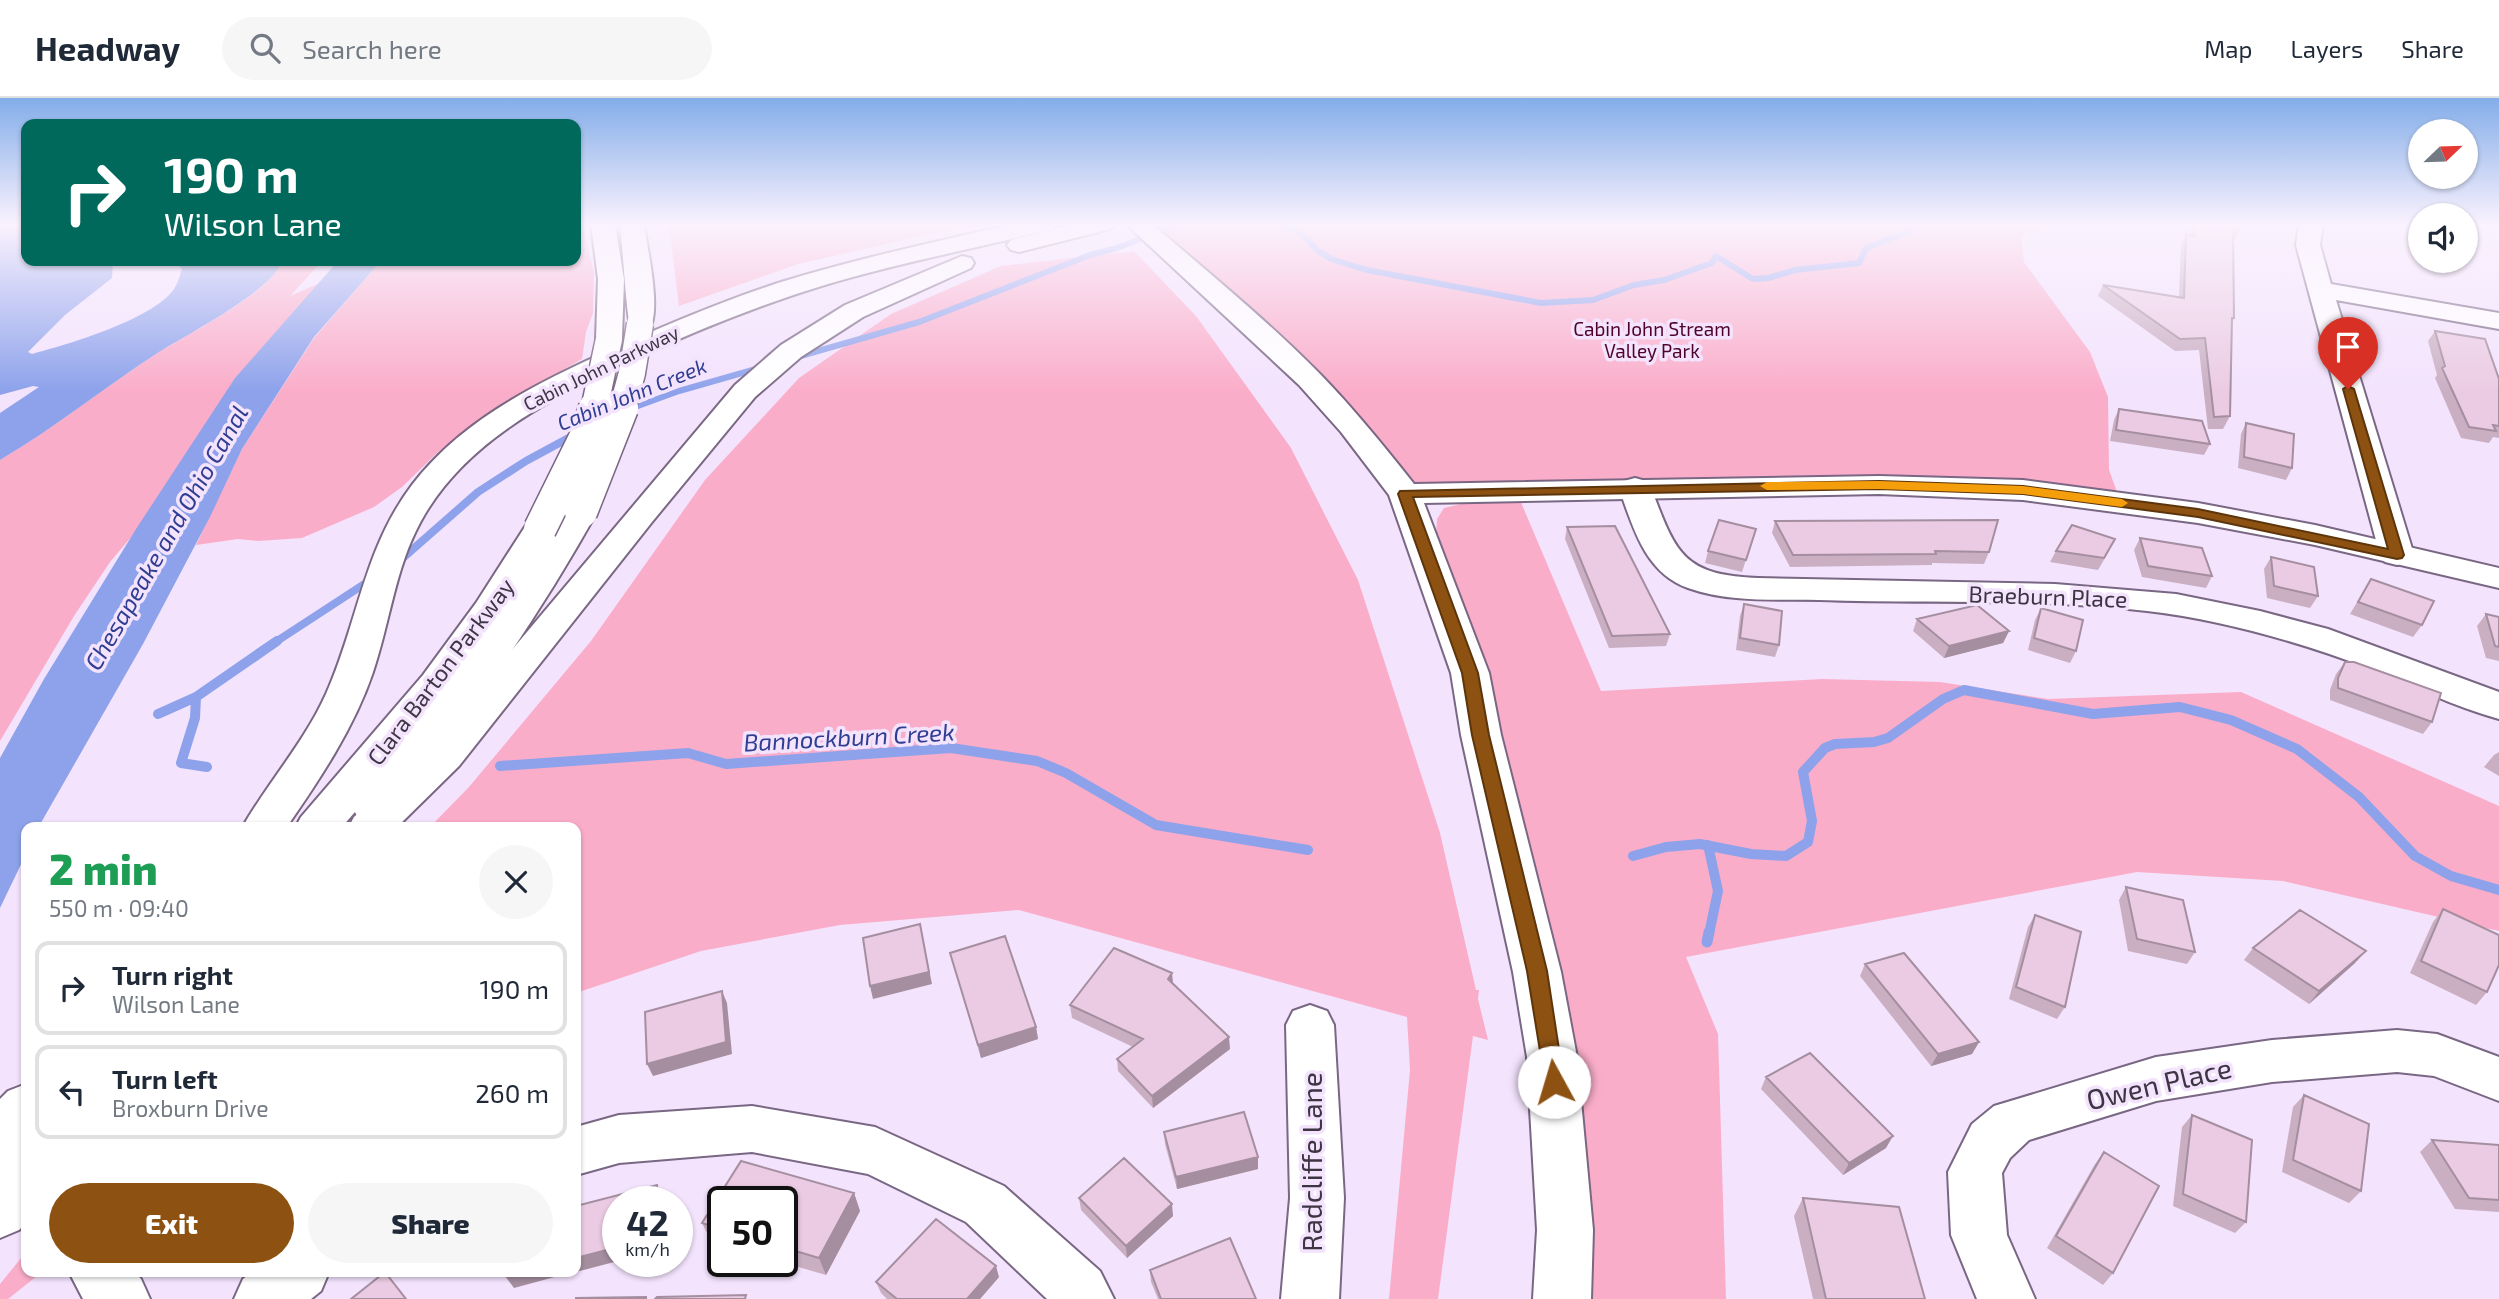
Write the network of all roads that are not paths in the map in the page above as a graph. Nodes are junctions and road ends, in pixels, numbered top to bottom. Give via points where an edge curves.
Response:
1 (611, 280) edge
2 (637, 280) edge
3 (821, 280) edge
4 (919, 280) edge
5 (1203, 280) edge
6 (2317, 280) edge
7 (2319, 290) junction
8 (2499, 321) edge
9 (1634, 488) junction
10 (1405, 494) junction
11 (2397, 555) junction
12 (2499, 578) edge
13 (2499, 706) edge
14 (267, 822) edge
15 (321, 822) edge
16 (361, 822) edge
17 (375, 822) edge
18 (1310, 1025) dead end
19 (2499, 1079) edge
20 (21, 1112) edge
21 (0, 1135) edge
22 (21, 1139) edge
23 (581, 1150) edge
24 (0, 1158) edge
25 (21, 1190) edge
26 (0, 1212) edge
27 (101, 1277) edge
28 (294, 1277) edge
29 (121, 1299) edge
30 (263, 1299) edge
31 (1085, 1299) edge
32 (1310, 1299) edge
33 (1562, 1299) edge
34 (2006, 1299) edge

1 - 15 main road, Clara Barton Parkway, bridge via 609,339 600,392 585,438 540,529 472,638
2 - 16 main road, Clara Barton Parkway, bridge via 640,324 634,374 581,512 489,661
3 - 14 main road, Cabin John Parkway via 667,334 561,383 500,419 455,456 404,520 355,671 327,735
4 - 17 main road via 854,311 791,351 745,391 445,756
5 - 10 main road via 1309,379
6 - 7 main road
7 - 8 main road
7 - 11 main road
9 - 10 main road
9 - 11 main road via 1879,485 2023,490 2198,513
9 - 13 main road, Braeburn Place via 1662,552 1686,575 1707,583 2154,601 2317,637
10 - 33 main road via 1470,673 1537,971 1553,1070 1565,1230
11 - 12 main road
18 - 32 main road, Radcliffe Lane via 1317,1198
19 - 34 main road, Owen Place via 2437,1055 2398,1051 2272,1061 2156,1079 2012,1122 1991,1141 1975,1172 1979,1235
20 - 21 main road
22 - 24 main road
23 - 31 main road via 619,1139 752,1129 875,1151 985,1204
25 - 26 main road
27 - 29 main road
28 - 30 main road

